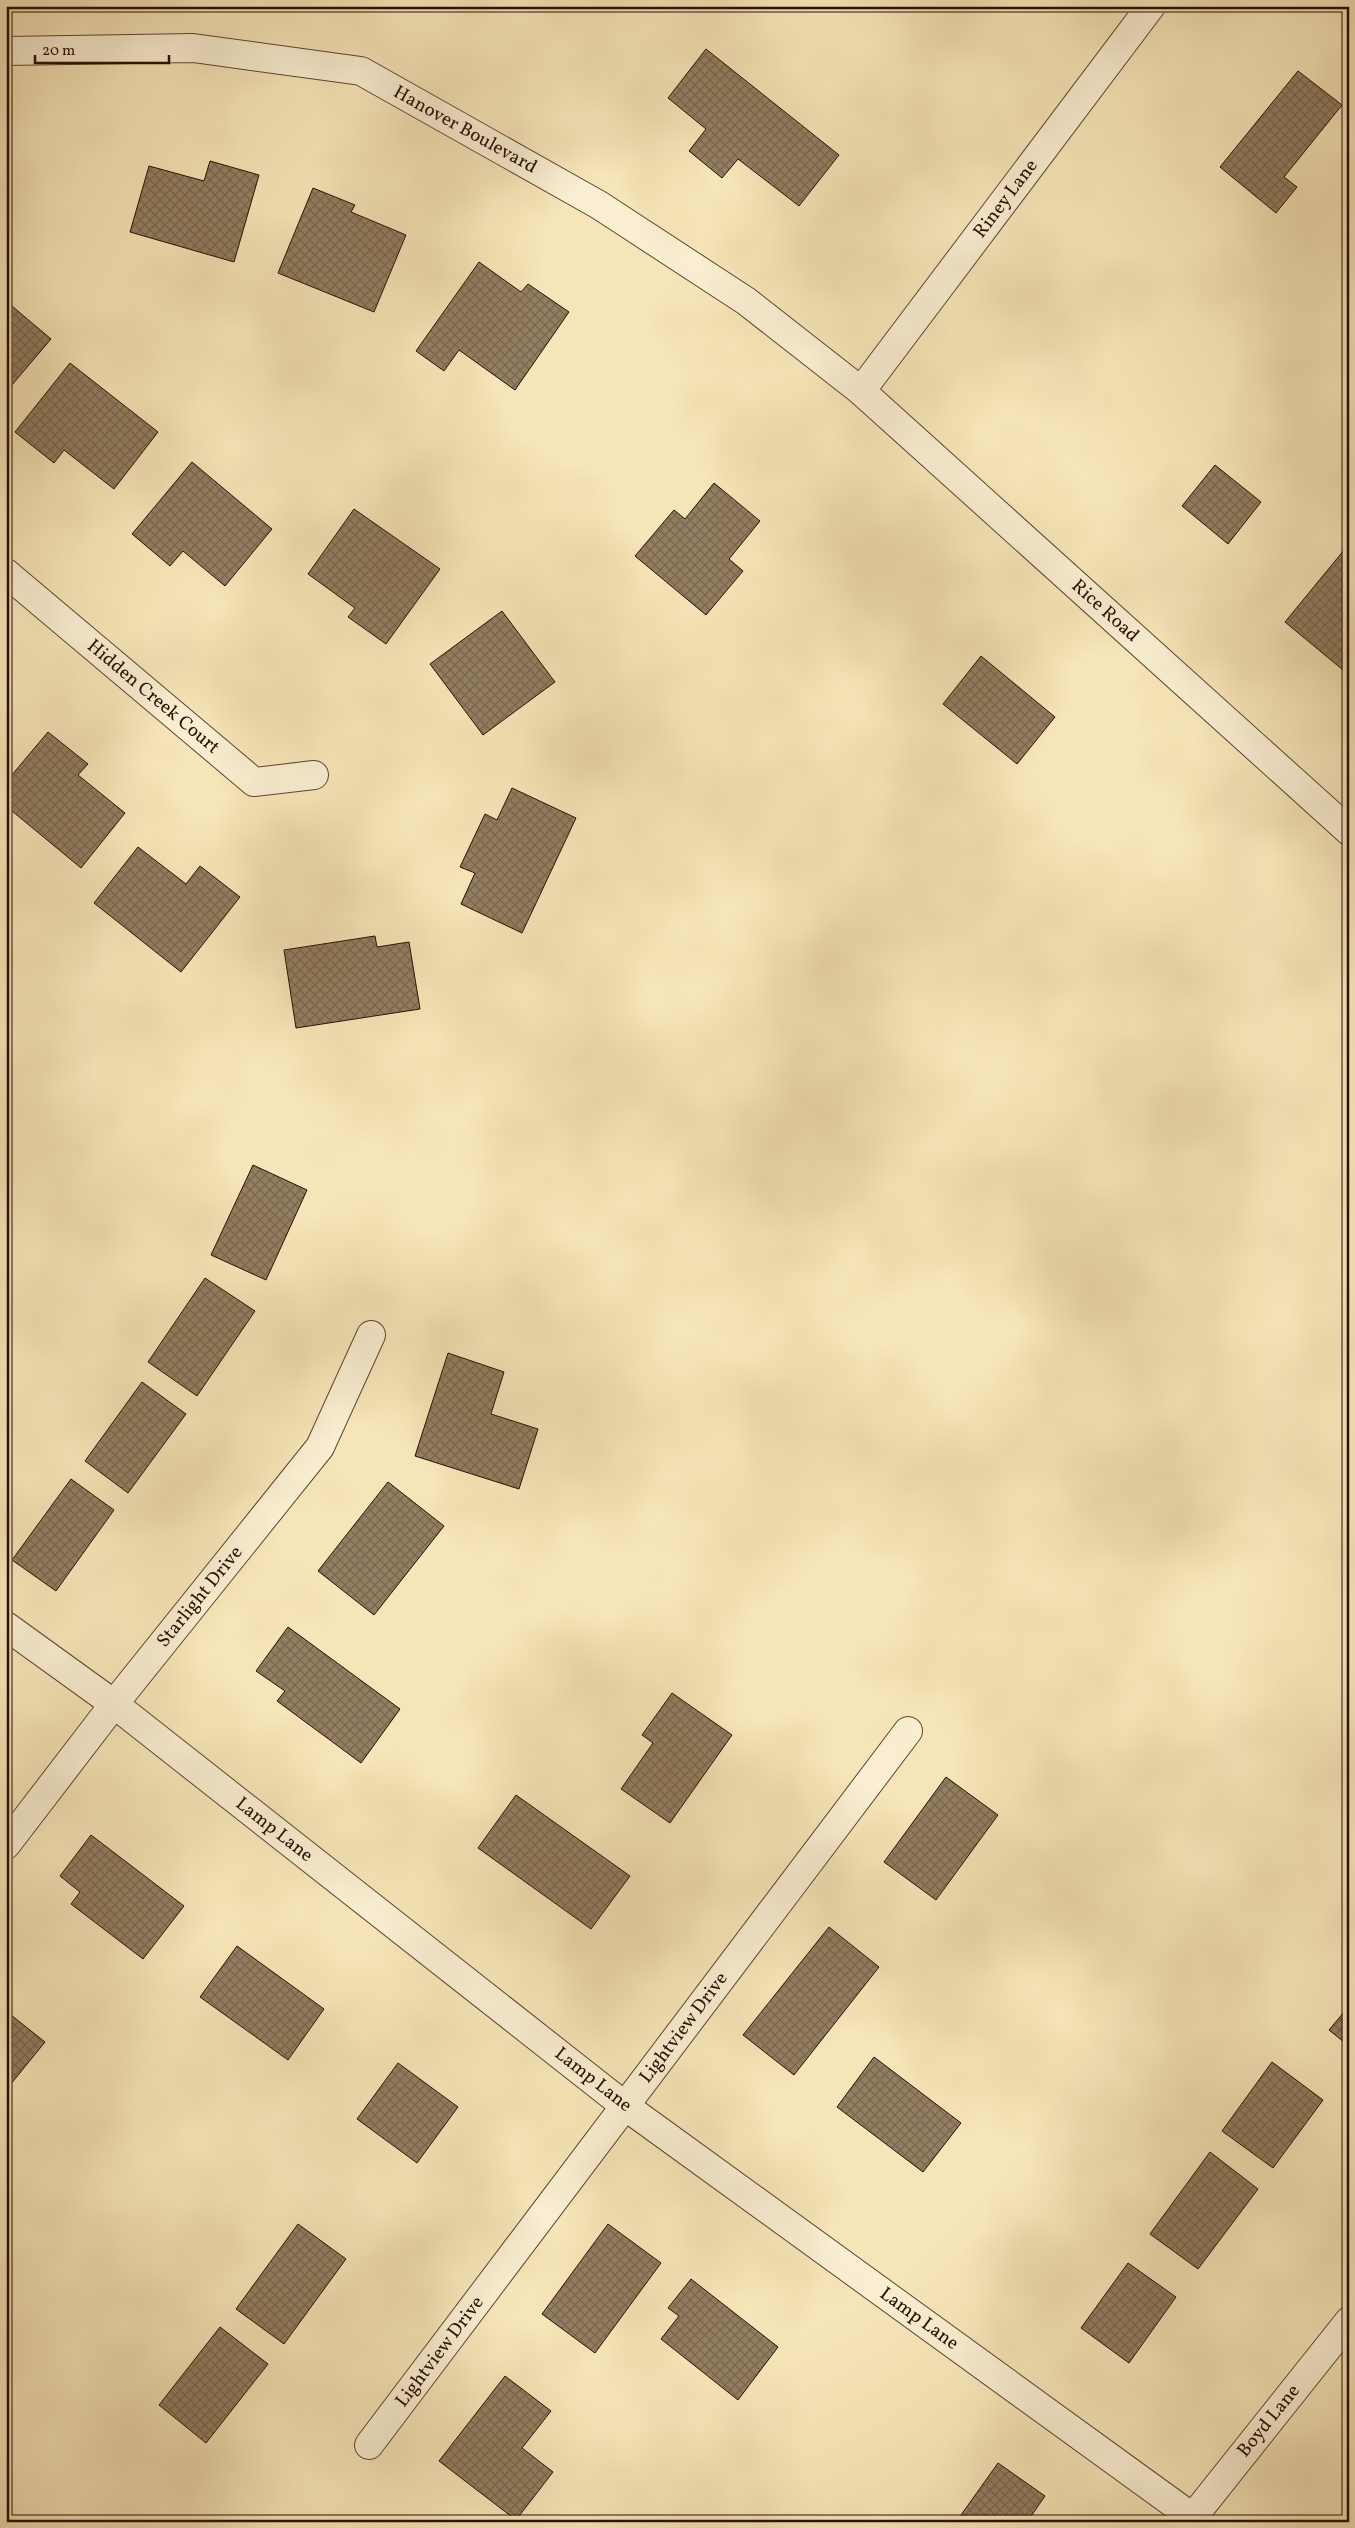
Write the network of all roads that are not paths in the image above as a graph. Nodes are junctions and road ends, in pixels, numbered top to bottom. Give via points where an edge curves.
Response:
1 (1151, 6) edge
2 (6, 51) edge
3 (861, 391) junction
4 (6, 573) edge
5 (314, 776) dead end
6 (1349, 831) edge
7 (371, 1335) dead end
8 (6, 1626) edge
9 (114, 1704) junction
10 (908, 1731) dead end
11 (6, 1845) edge
12 (625, 2106) junction
13 (1349, 2321) edge
14 (370, 2445) dead end
15 (1190, 2519) edge

1 - 3 street, Riney Lane
2 - 3 street, Hanover Boulevard via 193,48 361,71 599,205 746,302
3 - 6 street, Rice Road
4 - 5 street, Hidden Creek Court via 254,782
7 - 9 street, Starlight Drive via 320,1447
8 - 9 street, Lamp Lane
9 - 11 street, Starlight Drive
9 - 12 street, Lamp Lane
10 - 12 street, Lightview Drive
12 - 14 street, Lightview Drive
12 - 15 street, Lamp Lane
13 - 15 street, Boyd Lane

